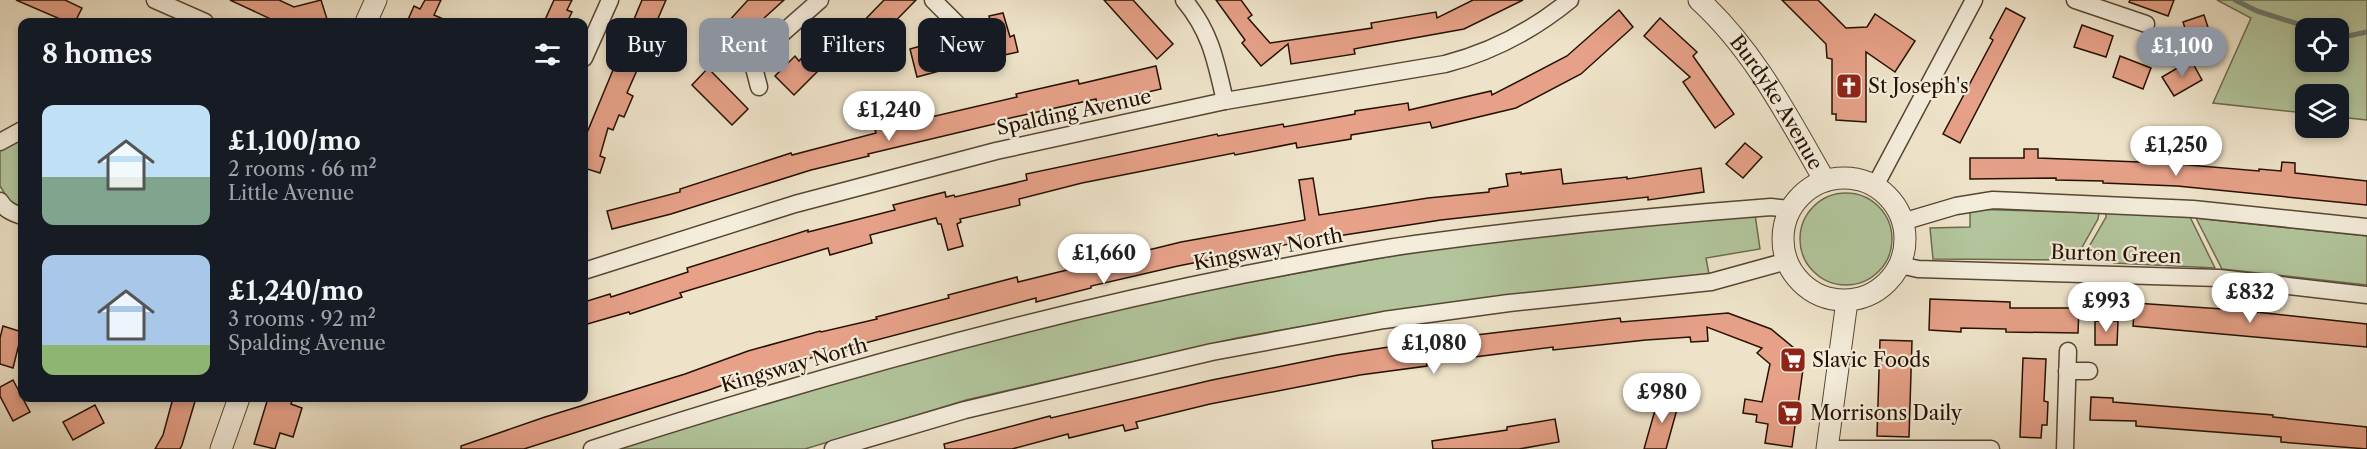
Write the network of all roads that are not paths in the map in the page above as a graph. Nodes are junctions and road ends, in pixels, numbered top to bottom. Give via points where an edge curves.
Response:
1 (155, 0) edge
2 (376, 0) edge
3 (610, 0) edge
4 (820, 0) edge
5 (933, 0) edge
6 (1184, 0) edge
7 (1570, 0) edge
8 (1699, 0) edge
9 (1974, 0) edge
10 (2075, 0) edge
11 (172, 16) edge
12 (368, 18) edge
13 (951, 18) edge
14 (2146, 24) dead end
15 (789, 28) edge
16 (588, 48) edge
17 (755, 72) edge
18 (759, 87) dead end
19 (1225, 101) junction
20 (18, 132) edge
21 (0, 142) edge
22 (1825, 181) junction
23 (1875, 186) junction
24 (0, 201) edge
25 (1790, 209) junction
26 (18, 215) edge
27 (1902, 222) junction
28 (2367, 227) edge
29 (1787, 261) junction
30 (1900, 265) junction
31 (588, 270) edge
32 (2367, 295) edge
33 (1847, 301) junction
34 (2068, 351) dead end
35 (2067, 371) junction
36 (2089, 371) dead end
37 (238, 402) edge
38 (221, 449) edge
39 (592, 449) edge
40 (833, 449) edge
41 (1827, 449) edge
42 (1991, 449) edge
43 (2058, 449) edge
44 (2066, 449) edge

1 - 11 street
2 - 12 street
3 - 16 street
4 - 15 street
5 - 13 street
6 - 19 street via 1206,33
7 - 19 street, Spalding Avenue via 1529,31 1472,57
8 - 22 street, Burdyke Avenue via 1751,59
9 - 23 street
10 - 14 street
17 - 18 street
19 - 31 street, Spalding Avenue via 1007,148 868,184
20 - 21 street
22 - 23 street via 1844,177
22 - 25 street via 1809,188
23 - 27 street via 1891,199
24 - 26 street
25 - 29 street via 1783,229
25 - 39 street, Kingsway North via 1771,207 1644,217 1440,240 1179,288 868,364
27 - 28 street via 1993,200 2193,209
27 - 30 street via 1905,243
29 - 33 street via 1801,283 1810,289
29 - 40 street via 1711,282 1384,320 1212,352 965,410
30 - 32 street, Burton Green via 1918,269 2219,278
30 - 33 street via 1883,287
33 - 41 street
34 - 35 street
35 - 36 street
35 - 44 street
37 - 38 street
41 - 42 street
43 - 44 street

